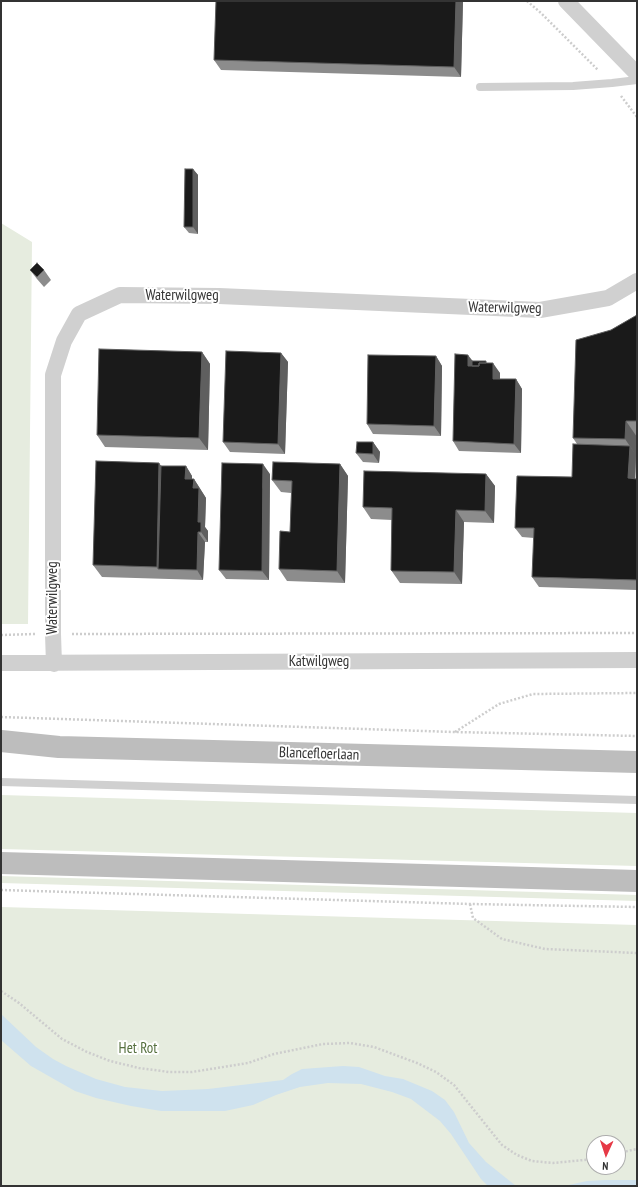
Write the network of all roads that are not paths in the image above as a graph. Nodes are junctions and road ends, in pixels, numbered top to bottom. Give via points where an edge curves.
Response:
1 (566, 1) edge
2 (637, 74) edge
3 (637, 80) edge
4 (480, 87) dead end
5 (637, 281) edge
6 (637, 660) edge
7 (1, 663) edge
8 (54, 664) junction
9 (1, 741) edge
10 (637, 762) edge
11 (1, 782) edge
12 (637, 800) edge
13 (1, 862) edge
14 (637, 881) edge

1 - 2 street
3 - 4 lane via 573,86
5 - 8 street, Waterwilgweg via 608,298 540,310 219,296 120,296 79,314 64,341 53,375
6 - 8 street, Katwilgweg
7 - 8 street, Katwilgweg
9 - 10 main road, Blancefloerlaan via 60,747
11 - 12 lane
13 - 14 main road

